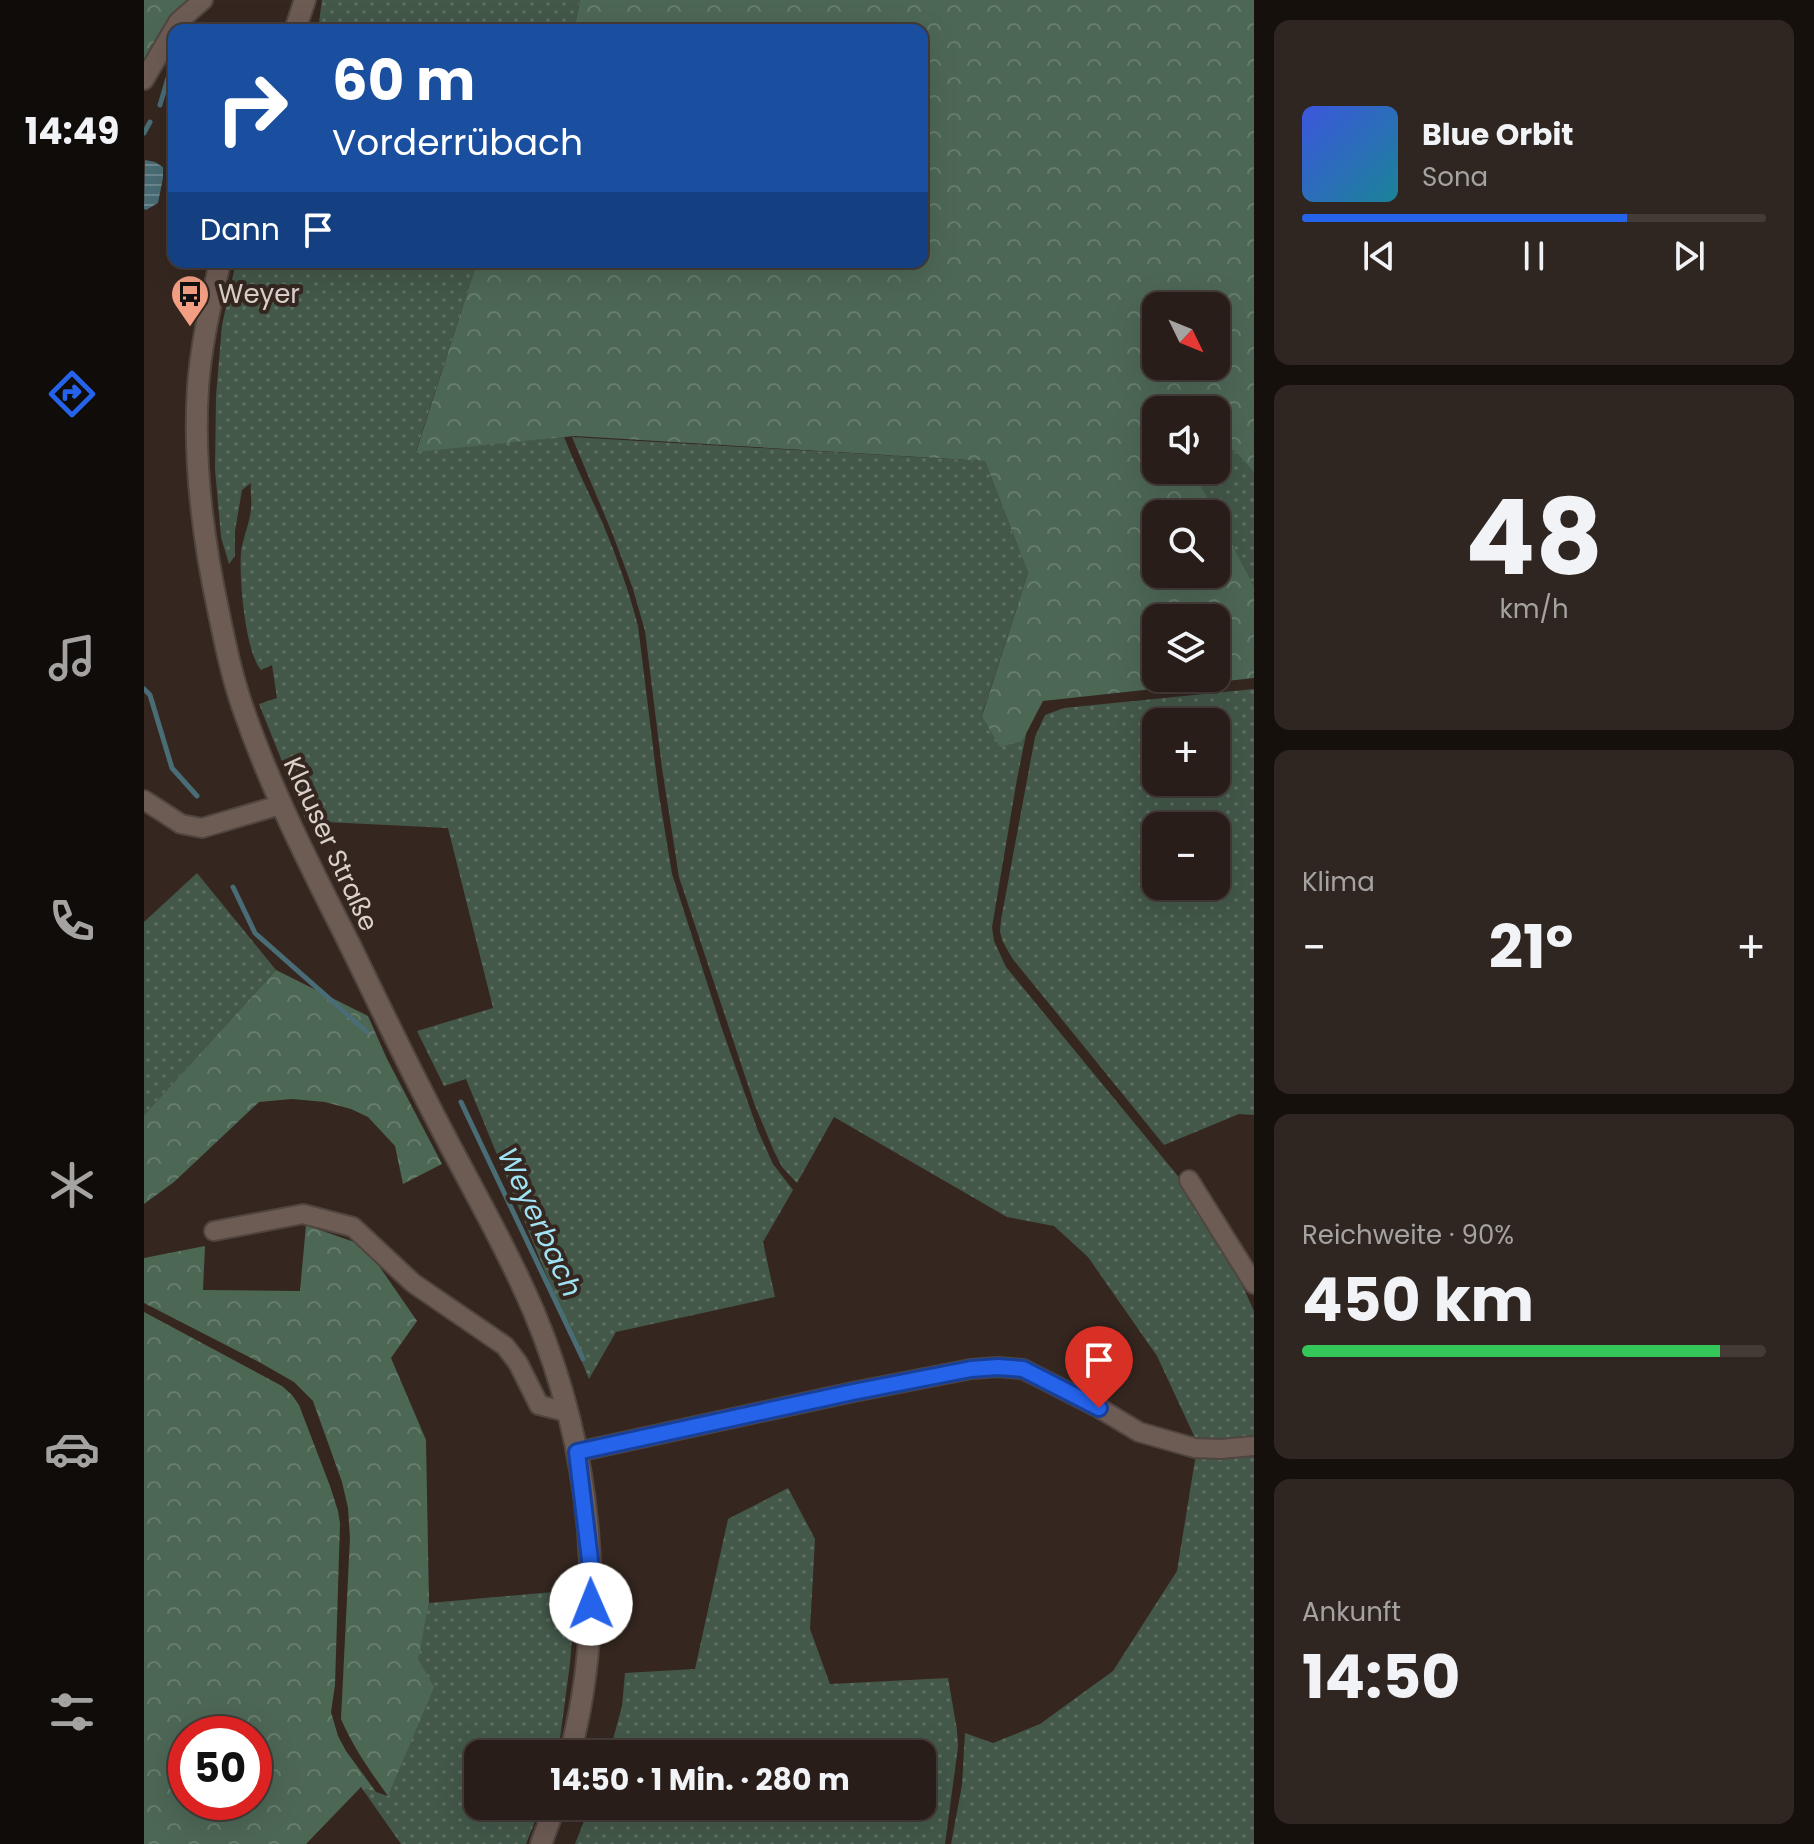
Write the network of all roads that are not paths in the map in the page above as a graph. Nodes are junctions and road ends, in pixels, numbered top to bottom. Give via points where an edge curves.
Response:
1 (203, 0) edge
2 (305, 0) edge
3 (177, 24) edge
4 (297, 24) edge
5 (168, 39) edge
6 (144, 80) edge
7 (219, 268) edge
8 (144, 800) edge
9 (280, 805) junction
10 (1189, 1180) dead end
11 (214, 1231) dead end
12 (1254, 1284) edge
13 (567, 1412) junction
14 (1254, 1446) edge
15 (577, 1452) junction
16 (574, 1740) edge
17 (550, 1820) edge
18 (541, 1844) edge

1 - 3 street
2 - 4 main road
5 - 6 street
7 - 9 main road, Klauser Straße via 198,385 197,459 207,557 227,656
8 - 9 street via 181,824 202,828
9 - 13 main road, Klauser Straße via 534,1312
10 - 12 street
11 - 13 street via 303,1214 353,1227 413,1283 505,1346 539,1405
13 - 15 main road, Klauser Straße
14 - 15 street via 1195,1448 1139,1432 1033,1373 998,1367 853,1392
15 - 16 main road, Klauser Straße via 591,1604
17 - 18 main road

